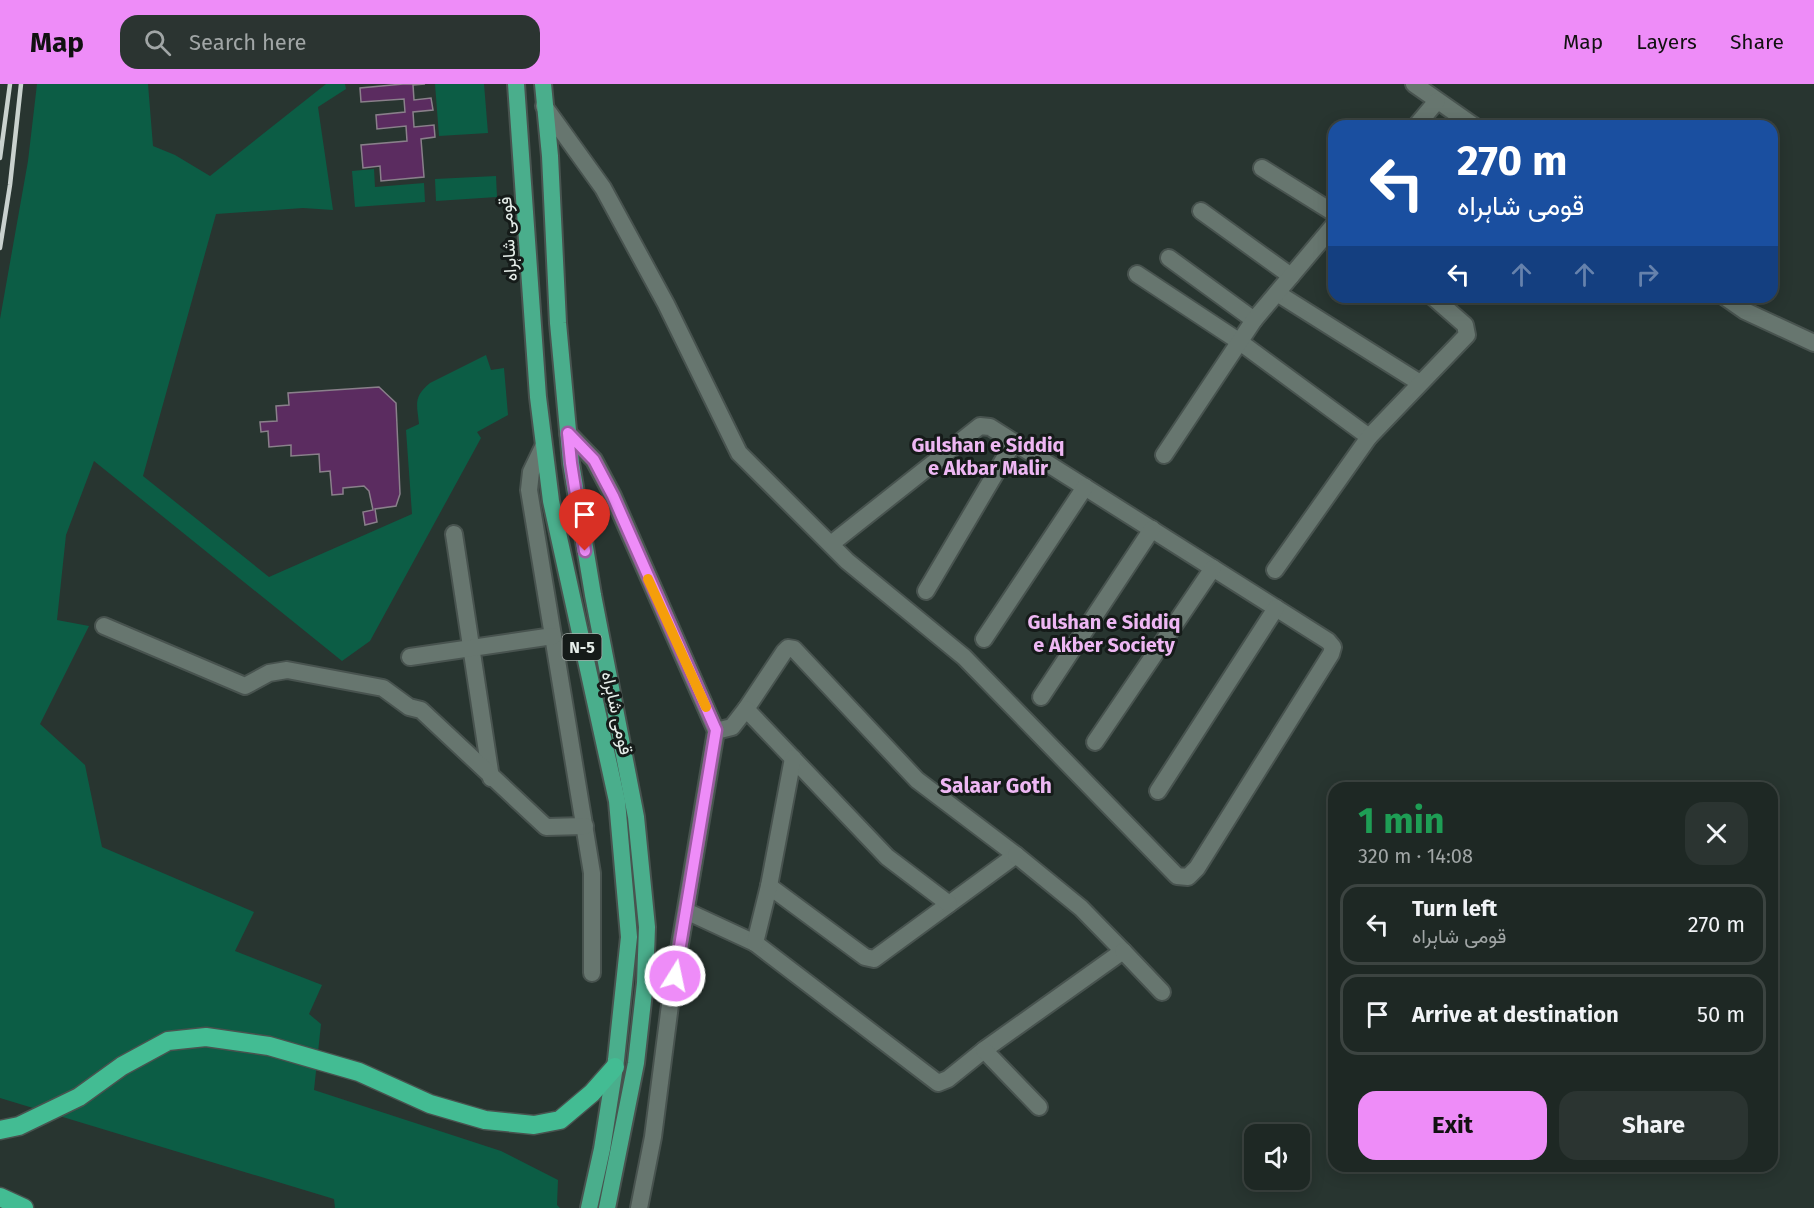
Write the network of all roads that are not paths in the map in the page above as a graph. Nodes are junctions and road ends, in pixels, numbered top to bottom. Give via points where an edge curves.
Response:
1 (516, 84) edge
2 (543, 84) edge
3 (1414, 84) edge
4 (1437, 101) junction
5 (544, 106) junction
6 (1421, 120) edge
7 (1465, 120) edge
8 (1262, 168) dead end
9 (1328, 209) edge
10 (1201, 211) dead end
11 (1328, 232) edge
12 (1169, 258) dead end
13 (1137, 274) dead end
14 (1291, 276) junction
15 (1276, 293) junction
16 (1439, 303) edge
17 (1734, 303) edge
18 (1254, 320) junction
19 (1240, 342) junction
20 (1814, 343) edge
21 (1420, 383) junction
22 (568, 433) junction
23 (1369, 437) junction
24 (1014, 442) junction
25 (543, 447) junction
26 (1164, 455) dead end
27 (1085, 487) junction
28 (1152, 530) junction
29 (454, 534) dead end
30 (831, 544) junction
31 (1213, 568) junction
32 (1275, 570) dead end
33 (926, 591) dead end
34 (1276, 608) junction
35 (104, 626) dead end
36 (553, 636) junction
37 (984, 639) dead end
38 (472, 648) junction
39 (410, 657) dead end
40 (1041, 696) dead end
41 (746, 710) junction
42 (716, 730) junction
43 (1095, 742) dead end
44 (793, 758) junction
45 (491, 778) junction
46 (1158, 791) dead end
47 (585, 826) junction
48 (1016, 855) junction
49 (769, 886) junction
50 (950, 904) junction
51 (686, 911) junction
52 (755, 943) junction
53 (1123, 951) junction
54 (592, 973) dead end
55 (1162, 992) dead end
56 (984, 1050) junction
57 (615, 1067) junction
58 (1039, 1107) dead end
59 (0, 1130) edge
60 (0, 1197) edge
61 (24, 1208) edge
62 (590, 1208) edge
63 (607, 1208) edge
64 (639, 1208) edge

1 - 25 highway, قومی شاہراہ / N-5
2 - 5 highway, قومی شاہراہ / N-5
3 - 4 street
4 - 6 street
4 - 7 street
5 - 22 highway, قومی شاہراہ / N-5
5 - 30 street via 603,188 666,304 739,453
8 - 9 street
10 - 14 street
11 - 14 street
12 - 18 street
13 - 19 street
14 - 15 street
15 - 18 street
15 - 21 street
16 - 21 street via 1468,331
17 - 20 street
18 - 19 street
19 - 23 street
19 - 26 street
21 - 23 street
22 - 42 street via 599,469
22 - 63 highway, قومی شاہراہ / N-5 via 593,595 636,816 647,927 636,1063
23 - 32 street
24 - 27 street
24 - 30 street via 990,427 980,426
24 - 33 street
25 - 36 street via 531,472 528,490
25 - 57 highway, قومی شاہراہ / N-5 via 550,501 617,801 629,938
27 - 28 street
27 - 37 street
28 - 31 street
28 - 40 street
29 - 38 street
30 - 34 street via 964,657 1177,876 1188,876 1197,868 1334,647
31 - 34 street
31 - 43 street
34 - 46 street
35 - 45 street via 245,686 269,673 287,670 383,688 421,711
36 - 38 street
36 - 47 street
38 - 39 street
38 - 45 street
41 - 42 street via 732,727
41 - 44 street
41 - 48 street via 784,652 788,648 794,650 917,780
42 - 51 street
44 - 49 street
44 - 50 street via 887,857
45 - 47 street via 546,827
47 - 54 street via 592,873
48 - 50 street
48 - 53 street via 1081,908
49 - 50 street via 865,957 874,959
49 - 52 street
51 - 52 street
51 - 64 street
52 - 56 street via 938,1083
53 - 55 street
53 - 56 street
56 - 58 street
57 - 59 highway via 592,1094 560,1120 534,1125 485,1120 430,1104 359,1072 269,1046 206,1037 168,1041 122,1066 79,1097 19,1126
57 - 62 highway, قومی شاہراہ / N-5
60 - 61 highway

